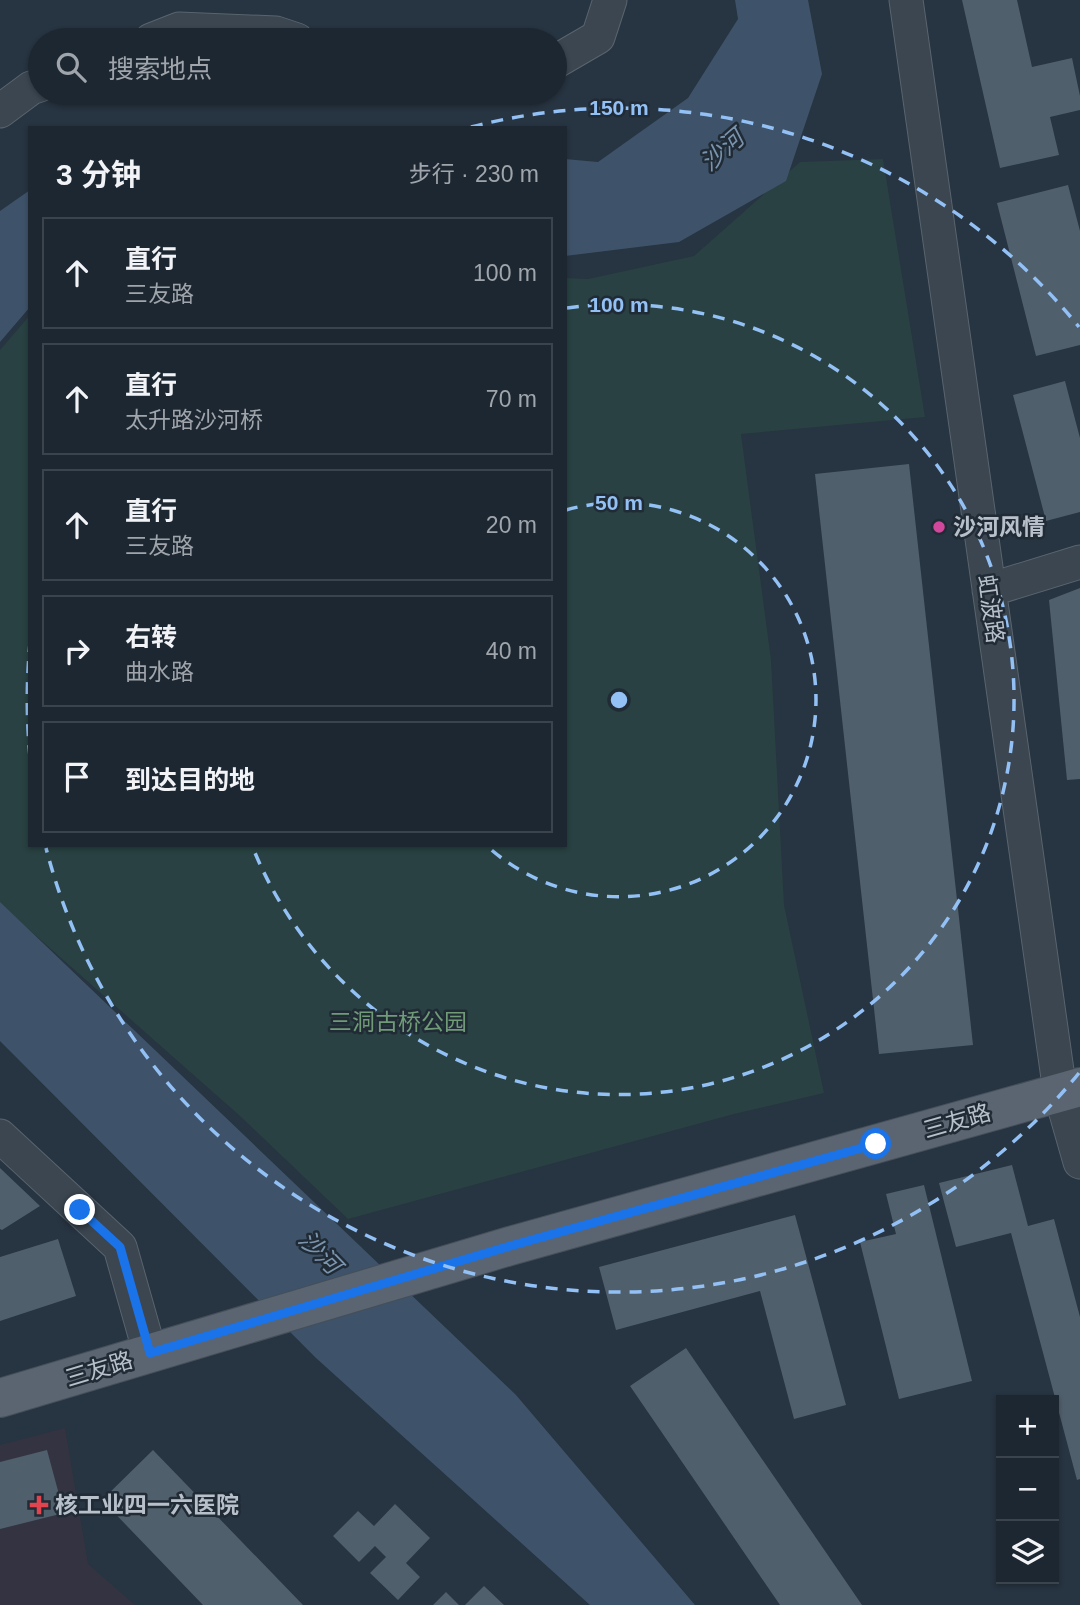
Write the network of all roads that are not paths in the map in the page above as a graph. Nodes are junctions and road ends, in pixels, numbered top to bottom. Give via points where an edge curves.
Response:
1 (610, 0) edge
2 (906, 0) edge
3 (567, 55) edge
4 (28, 90) edge
5 (0, 111) edge
6 (1080, 562) edge
7 (989, 590) junction
8 (1070, 1089) edge
9 (0, 1136) edge
10 (1080, 1162) edge
11 (150, 1353) junction
12 (0, 1398) edge

1 - 3 street via 598,37
2 - 7 street, 虹波路
4 - 5 street
6 - 7 street
7 - 8 street, 虹波路
8 - 10 street, 虹波路
8 - 11 main road, 三友路 via 510,1246
9 - 11 street via 120,1247
11 - 12 main road, 三友路

